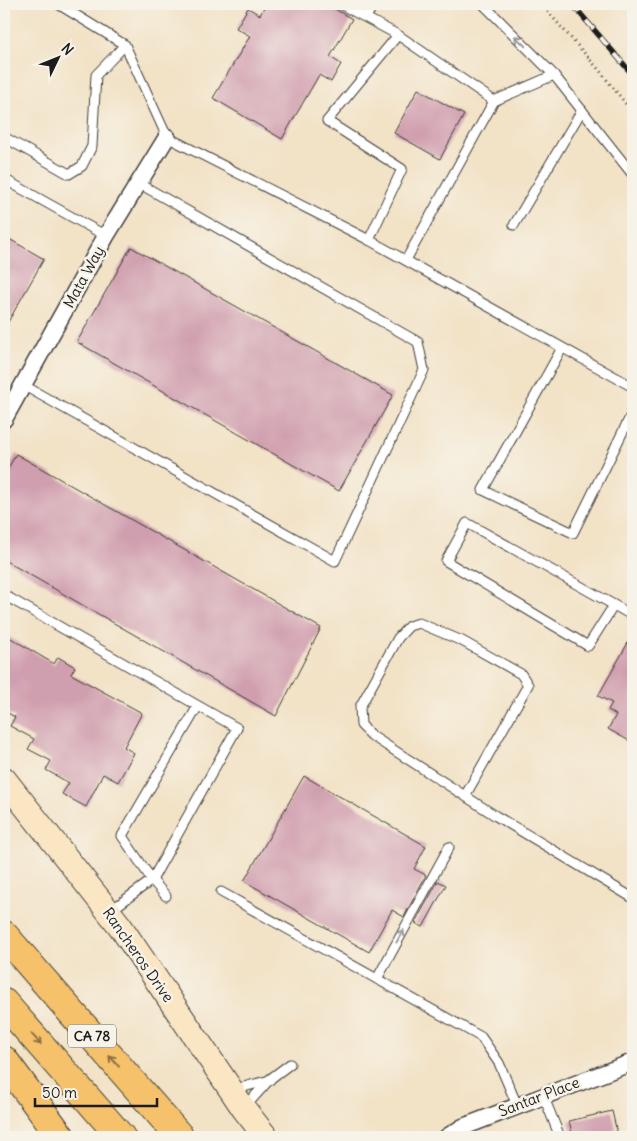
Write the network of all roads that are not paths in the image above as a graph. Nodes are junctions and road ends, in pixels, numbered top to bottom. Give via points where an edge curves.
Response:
1 (58, 4) edge
2 (340, 4) edge
3 (374, 4) edge
4 (483, 4) edge
5 (366, 17) junction
6 (398, 35) junction
7 (125, 45) junction
8 (554, 75) junction
9 (494, 101) junction
10 (582, 110) junction
11 (4, 137) edge
12 (167, 137) junction
13 (633, 175) edge
14 (4, 179) edge
15 (140, 184) junction
16 (514, 225) dead end
17 (106, 236) junction
18 (369, 240) junction
19 (406, 260) junction
20 (562, 348) junction
21 (23, 385) junction
22 (633, 387) edge
23 (6, 409) edge
24 (633, 411) edge
25 (4, 595) edge
26 (614, 605) junction
27 (633, 616) edge
28 (198, 706) junction
29 (4, 779) edge
30 (465, 796) junction
31 (449, 847) dead end
32 (152, 880) junction
33 (222, 892) dead end
34 (166, 896) dead end
35 (633, 898) edge
36 (109, 912) junction
37 (4, 935) edge
38 (377, 979) junction
39 (4, 1003) edge
40 (4, 1060) edge
41 (633, 1062) edge
42 (290, 1064) dead end
43 (270, 1080) junction
44 (543, 1095) junction
45 (237, 1100) junction
46 (517, 1105) junction
47 (61, 1137) edge
48 (121, 1137) edge
49 (180, 1137) edge
50 (266, 1137) edge
51 (447, 1137) edge
52 (560, 1137) edge

1 - 7 lane
2 - 5 lane
3 - 5 lane
8 -> 4 lane
5 - 6 lane
6 - 9 lane
6 - 18 lane via 328,121 402,169
7 - 11 lane via 96,75 92,146 82,166 69,174
7 - 12 lane
8 - 9 lane
8 - 10 lane
9 - 19 lane
10 - 13 lane
10 - 16 lane
12 - 15 street, Mata Way
12 - 18 lane
14 - 17 lane
15 - 17 street, Mata Way
15 - 21 lane via 418,342 424,370 335,561
17 - 21 street, Mata Way
18 - 19 lane
19 - 20 lane
20 - 22 lane
20 - 24 lane via 483,490 573,533
21 - 23 street, Mata Way
25 - 28 lane
26 - 26 lane via 468,523 446,561 588,646
26 - 27 lane
28 - 32 lane via 122,836
28 - 32 lane via 237,728
29 - 36 main road, Rancheros Drive
30 - 30 lane via 372,736 361,724 360,707 398,638 409,626 419,623 462,641 521,674 528,685
30 - 35 lane
38 -> 31 lane
32 - 34 lane
32 - 36 lane
33 - 38 lane
36 - 45 main road, Rancheros Drive
49 -> 37 highway, CA 78
38 - 46 lane via 480,1037 499,1063
39 -> 48 highway, CA 78
40 - 47 highway
41 - 44 street, Santar Place
42 - 43 lane
43 - 45 lane
43 - 45 lane
44 - 46 street, Santar Place
44 - 52 lane
45 - 50 main road, Rancheros Drive
46 - 51 street, Santar Place

